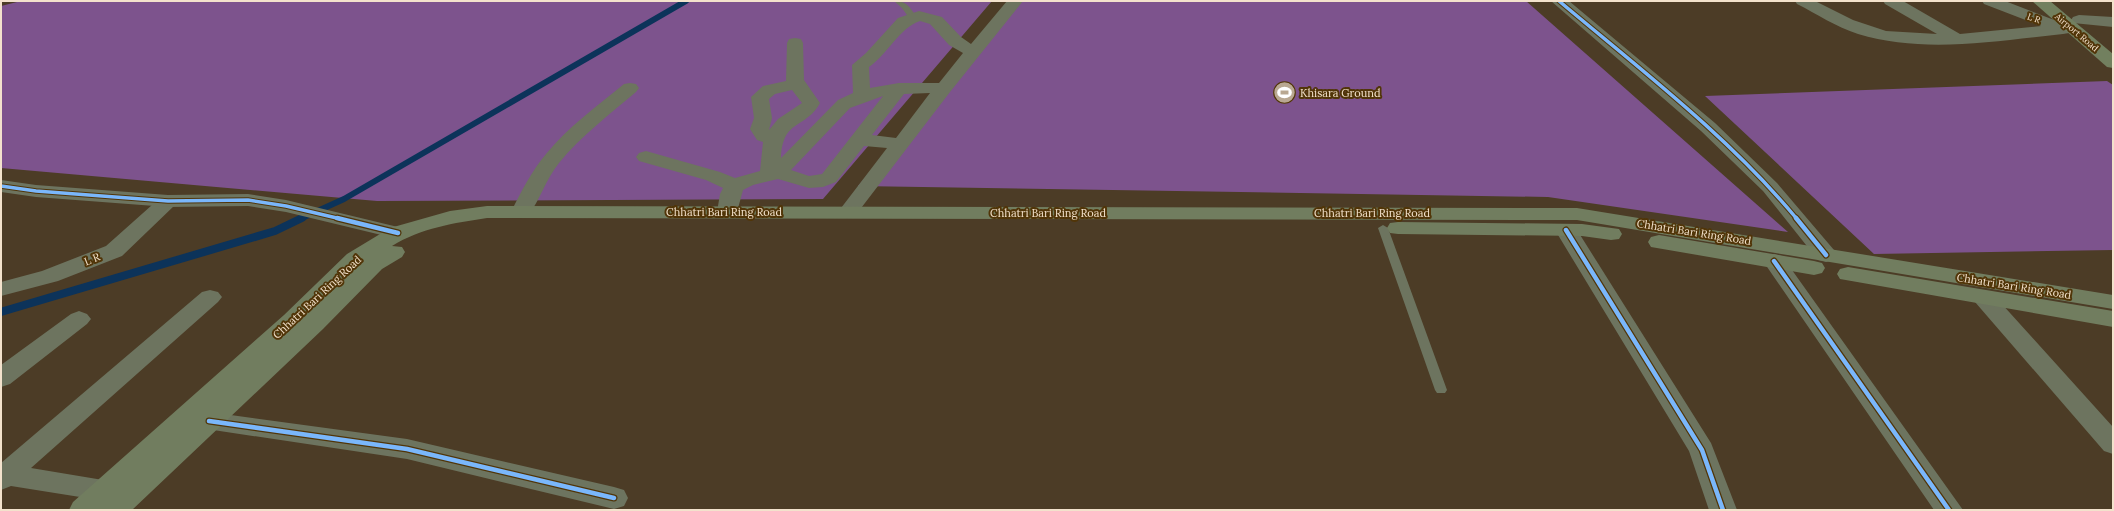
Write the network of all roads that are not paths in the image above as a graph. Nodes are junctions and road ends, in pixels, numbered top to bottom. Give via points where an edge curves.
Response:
1 (898, 1) edge
2 (1015, 1) edge
3 (1559, 1) edge
4 (1803, 1) edge
5 (1891, 1) edge
6 (1990, 1) edge
7 (2040, 1) edge
8 (2056, 1) edge
9 (912, 16) junction
10 (2113, 22) edge
11 (2074, 27) junction
12 (1955, 38) junction
13 (795, 43) dead end
14 (2113, 48) edge
15 (973, 52) junction
16 (2113, 63) edge
17 (796, 84) junction
18 (630, 88) dead end
19 (899, 88) junction
20 (944, 88) junction
21 (862, 95) junction
22 (773, 139) junction
23 (858, 139) junction
24 (900, 144) junction
25 (646, 157) dead end
26 (774, 173) junction
27 (1, 186) edge
28 (735, 186) junction
29 (168, 201) junction
30 (521, 212) junction
31 (727, 212) junction
32 (848, 212) junction
33 (1383, 228) junction
34 (1566, 230) junction
35 (398, 233) junction
36 (1826, 255) junction
37 (1774, 261) junction
38 (1, 289) edge
39 (210, 297) dead end
40 (1983, 297) junction
41 (2113, 302) edge
42 (79, 319) dead end
43 (2113, 319) edge
44 (1, 378) edge
45 (1442, 390) dead end
46 (209, 421) junction
47 (2113, 444) edge
48 (3, 476) edge
49 (614, 498) dead end
50 (110, 500) edge
51 (83, 510) edge
52 (1724, 510) edge
53 (1949, 510) edge

1 - 9 lane
2 - 15 street
3 - 36 street via 1719,138 1770,187
4 - 12 street via 1840,20 1880,34
5 - 12 street
6 - 11 street, L R
7 - 11 highway, Airport Road
8 - 11 highway, Airport Road
9 - 15 street via 926,16 936,20 956,41
9 - 21 street via 861,65
10 - 11 street
11 - 12 street
11 - 14 highway, Airport Road
11 - 16 highway, Airport Road
13 - 17 street
15 - 20 street
17 - 22 street via 808,94 811,103 784,124
17 - 22 street via 769,90 760,97 763,118 759,129 764,136
18 - 30 street via 558,152
19 - 20 street
19 - 21 street
19 - 23 street
20 - 24 street
21 - 26 street via 844,104
22 - 26 street
23 - 24 street
23 - 26 street via 839,168 824,181 801,181
24 - 32 street
25 - 28 street via 713,176
26 - 28 street
27 - 29 street
28 - 31 street via 730,194
29 - 35 street via 248,200 286,206
29 - 38 street, L R via 114,251 50,276
30 - 31 main road, Chhatri Bari Ring Road
30 - 35 main road, Chhatri Bari Ring Road via 486,212 450,217
31 - 32 main road, Chhatri Bari Ring Road
32 - 36 main road, Chhatri Bari Ring Road via 1577,214
33 - 34 main road, Chhatri Bari Ring Road
33 - 45 lane
33 - 46 main road, Chhatri Bari Ring Road via 481,226 451,230 408,243 374,264 315,323
34 - 37 main road, Chhatri Bari Ring Road via 1582,230
34 - 52 street via 1702,450
35 - 50 main road, Chhatri Bari Ring Road via 355,259
36 - 41 main road, Chhatri Bari Ring Road
37 - 40 main road, Chhatri Bari Ring Road
37 - 53 street
39 - 48 street
40 - 43 main road, Chhatri Bari Ring Road
40 - 47 street
42 - 44 street
46 - 49 street via 407,449
46 - 50 main road, Chhatri Bari Ring Road
48 - 50 street
50 - 51 main road, Chhatri Bari Ring Road

